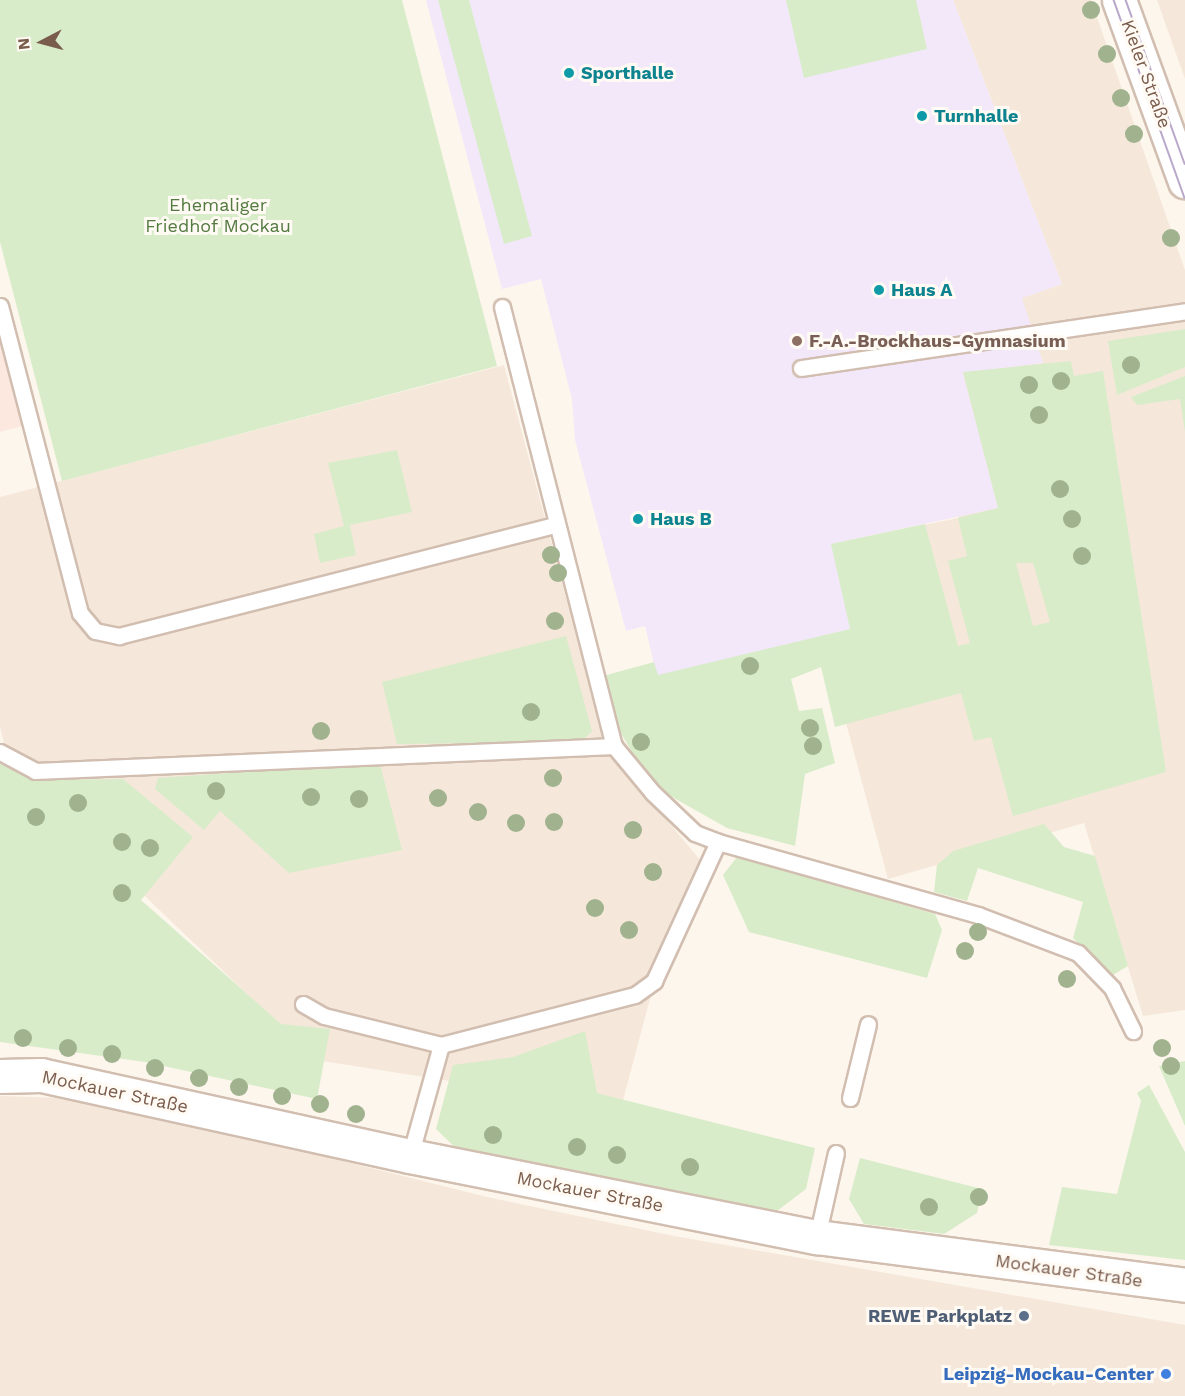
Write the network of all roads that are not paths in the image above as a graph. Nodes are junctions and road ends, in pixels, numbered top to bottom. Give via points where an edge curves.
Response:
1 (1119, 0) edge
2 (1185, 181) edge
3 (0, 306) edge
4 (502, 308) dead end
5 (1185, 311) edge
6 (801, 368) dead end
7 (554, 525) junction
8 (614, 746) junction
9 (0, 752) edge
10 (718, 842) junction
11 (303, 1004) dead end
12 (868, 1024) dead end
13 (1133, 1031) dead end
14 (441, 1045) junction
15 (0, 1076) edge
16 (850, 1098) dead end
17 (836, 1153) dead end
18 (410, 1156) junction
19 (818, 1237) junction
20 (1185, 1285) edge

1 - 2 street, Kieler Straße
3 - 7 lane via 80,613 95,632 119,636
4 - 7 lane
5 - 6 lane
7 - 8 lane
8 - 9 lane via 35,771
8 - 10 lane via 695,833
10 - 13 lane via 978,915 1078,953 1113,988
10 - 14 lane via 654,981 635,995
11 - 14 lane via 324,1016
12 - 16 lane
14 - 18 lane
15 - 18 street, Mockauer Straße via 41,1075
17 - 19 lane
18 - 19 street, Mockauer Straße
19 - 20 street, Mockauer Straße

